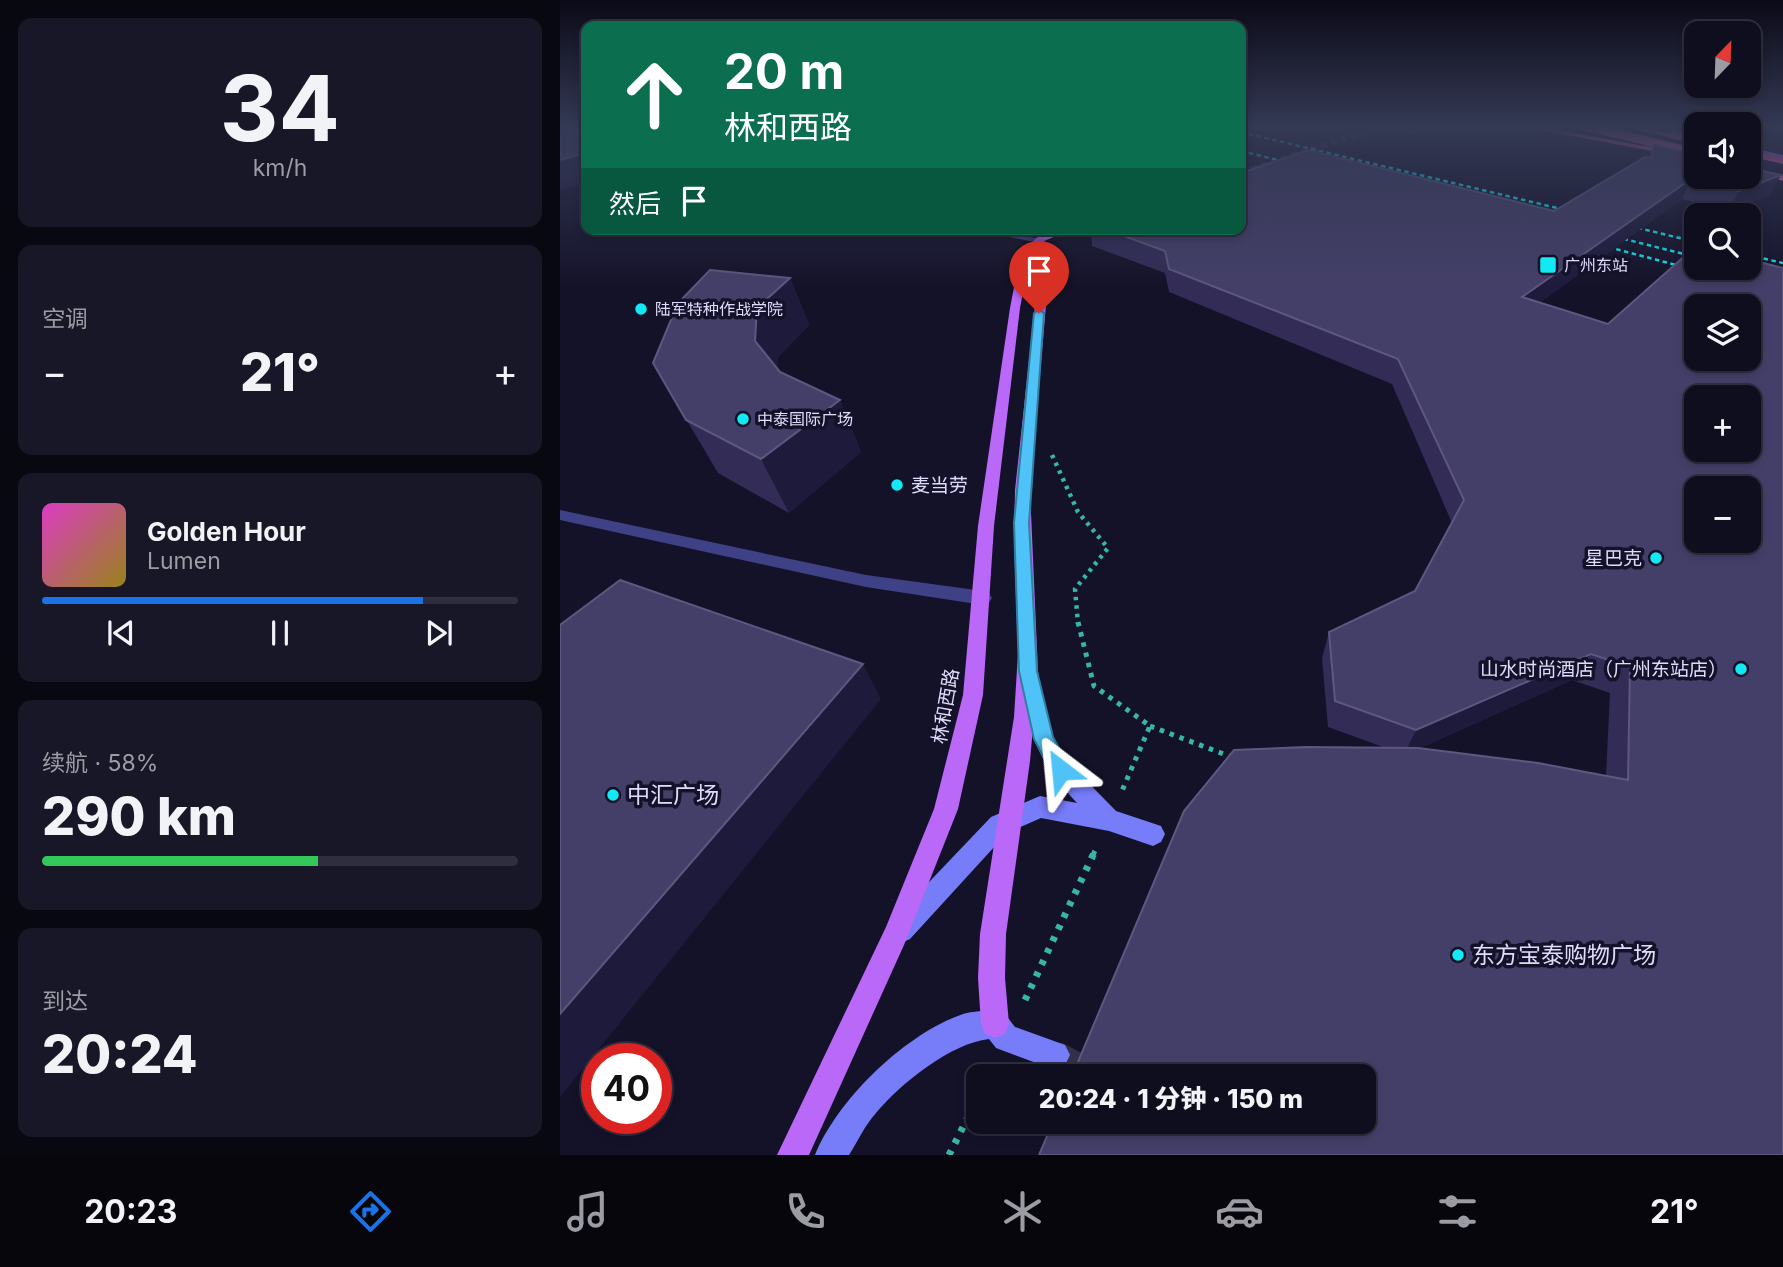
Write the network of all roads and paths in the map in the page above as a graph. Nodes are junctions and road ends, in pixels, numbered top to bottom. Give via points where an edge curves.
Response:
1 (1043, 235) edge
2 (560, 515) edge
3 (983, 598) junction
4 (1028, 671) junction
5 (1150, 726) dead end
6 (1248, 763) edge
7 (1109, 820) junction
8 (1007, 821) junction
9 (1153, 834) dead end
10 (895, 936) junction
11 (995, 1024) junction
12 (1055, 1055) tunnel mouth
13 (966, 1121) edge
14 (793, 1155) edge
15 (832, 1155) edge
16 (949, 1155) edge

1 - 3 main road, 林和西路 via 1025,257 1015,308 986,526
1 - 4 main road via 1045,259 1022,523
2 - 3 lane via 866,581
3 - 10 main road, 林和西路 via 973,695 957,764 928,860
4 - 7 street via 1043,739 1061,770
4 - 8 main road
5 - 6 path
7 - 8 street via 1040,807
7 - 9 street
8 - 10 street
8 - 11 main road via 991,932 989,979
10 - 14 main road, 林和西路
11 - 12 street via 1006,1038
11 - 15 street via 966,1027 916,1056 865,1102
13 - 16 path

